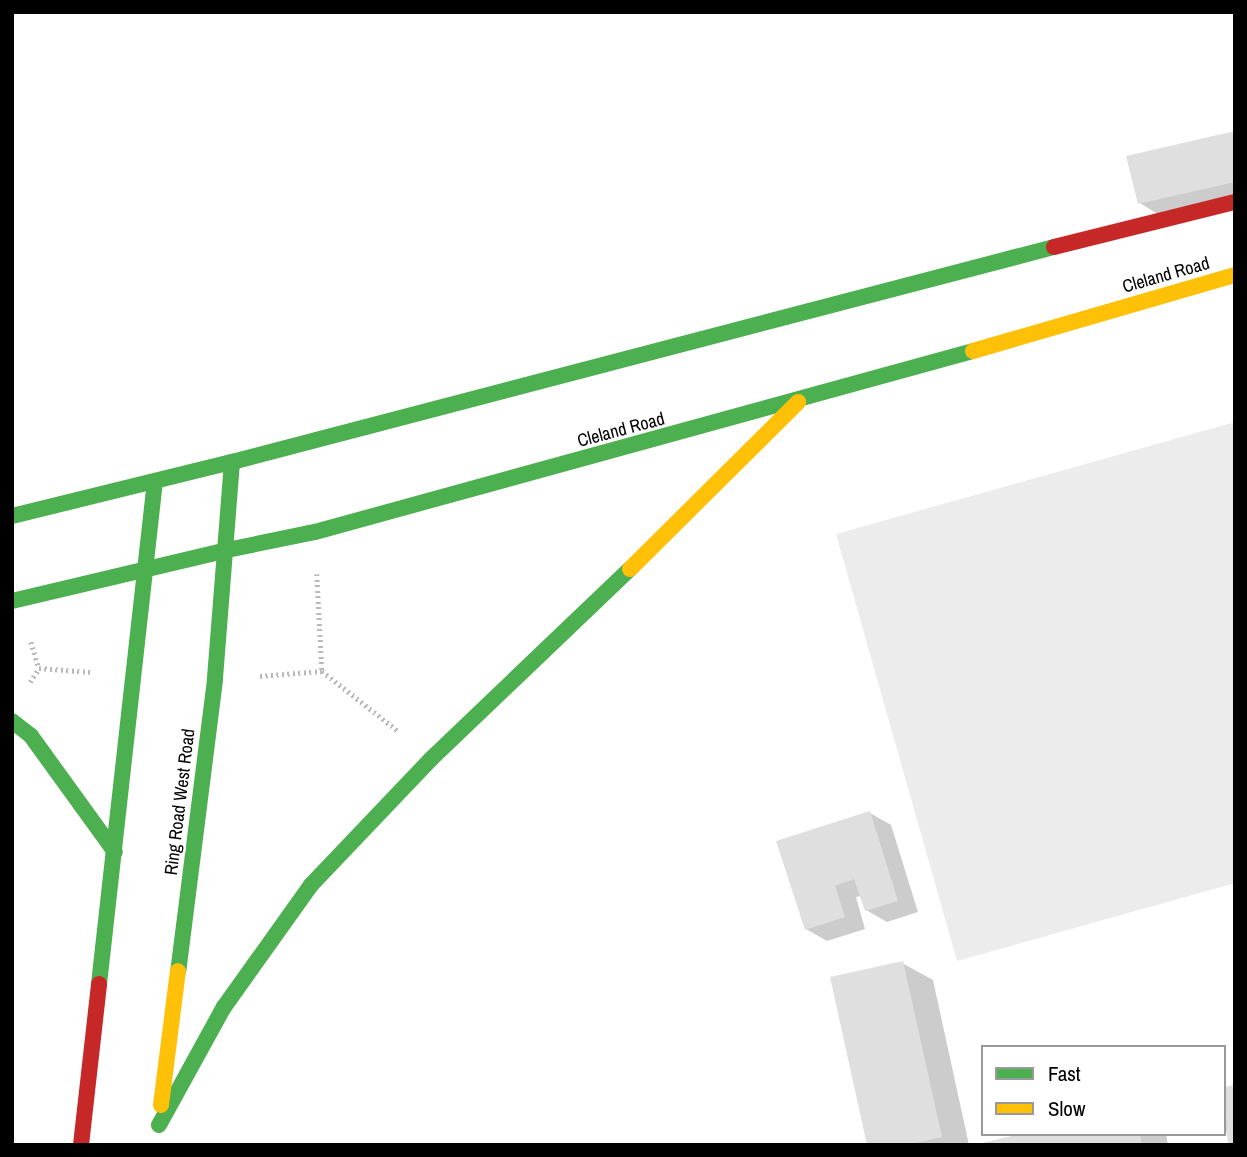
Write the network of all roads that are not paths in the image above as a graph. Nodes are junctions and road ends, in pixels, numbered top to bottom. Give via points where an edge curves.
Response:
1 (1235, 202) edge
2 (1235, 275) edge
3 (798, 402) junction
4 (232, 462) junction
5 (155, 481) junction
6 (12, 516) edge
7 (227, 550) junction
8 (148, 567) junction
9 (12, 601) edge
10 (12, 721) edge
11 (115, 852) junction
12 (159, 1125) junction
13 (80, 1145) edge
14 (155, 1145) edge

1 - 4 main road
2 - 3 main road, Cleland Road
3 - 7 main road, Cleland Road via 315,532
3 - 12 main road via 745,459 432,758 311,885 225,1007
4 - 5 main road
4 - 7 main road, Ring Road West Road
5 - 6 main road
5 - 8 main road
7 - 8 main road, Cleland Road
7 - 12 main road, Ring Road West Road
8 - 9 main road, Cleland Road
8 - 11 main road
10 - 11 main road via 31,736
11 - 13 main road
12 - 14 main road, Ring Road West Road

